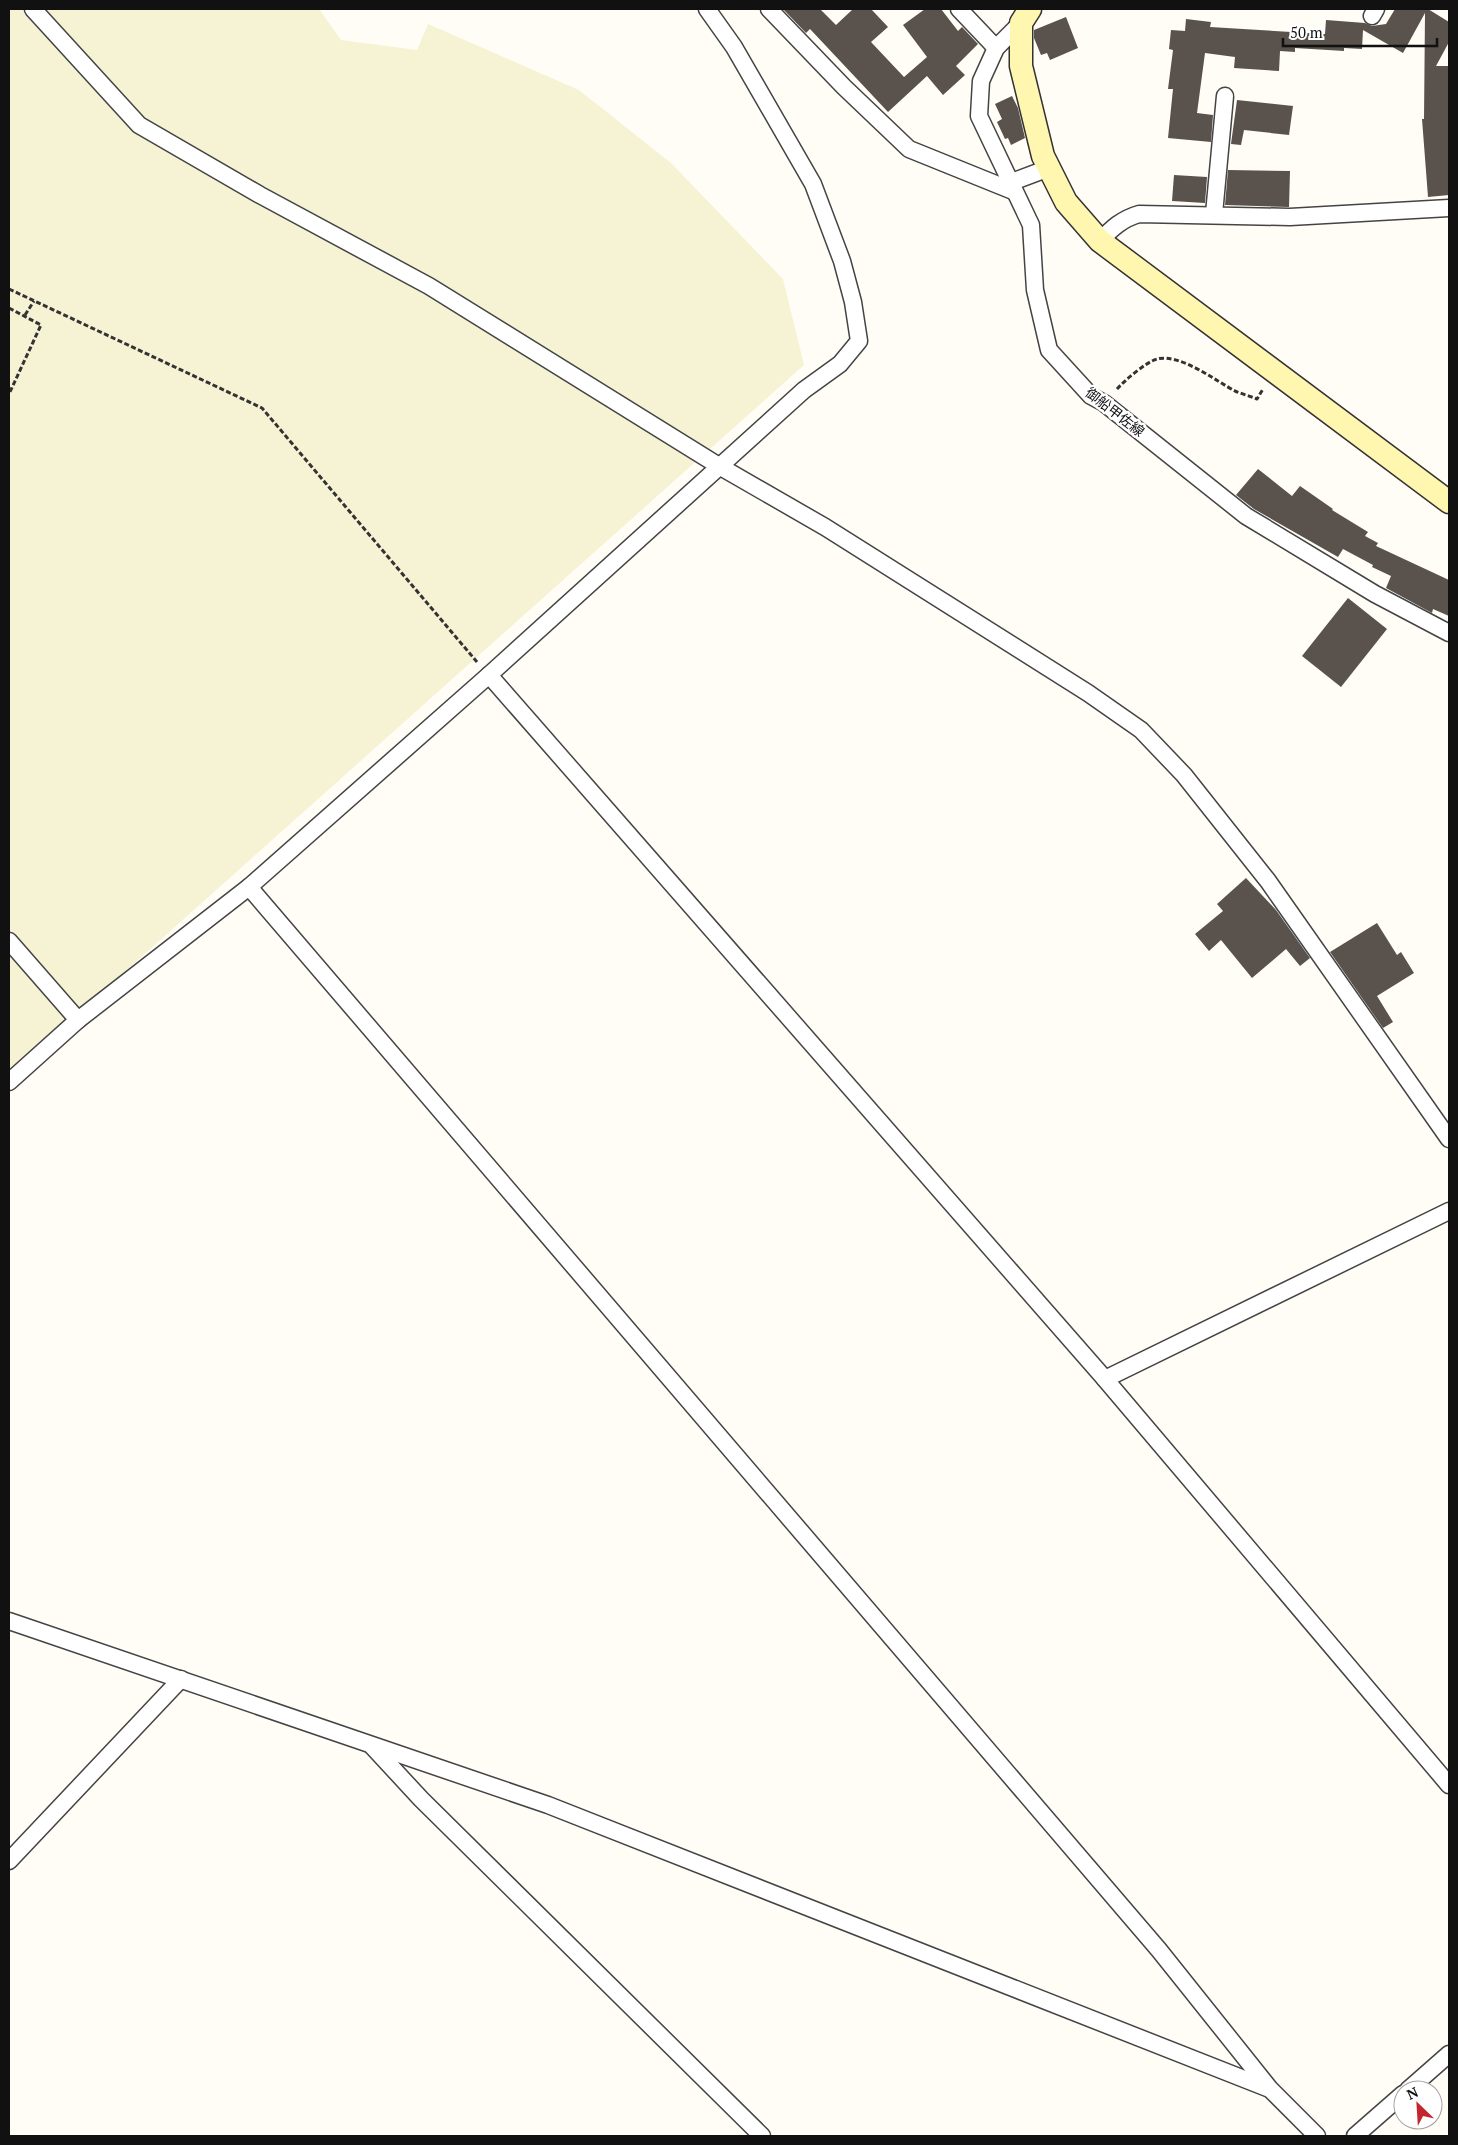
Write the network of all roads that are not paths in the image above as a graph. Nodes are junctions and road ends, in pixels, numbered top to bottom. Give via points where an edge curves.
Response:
1 (32, 9) edge
2 (708, 9) edge
3 (769, 9) edge
4 (959, 9) edge
5 (1026, 16) edge
6 (996, 48) junction
7 (1225, 96) dead end
8 (1049, 168) junction
9 (1011, 187) junction
10 (1449, 208) edge
11 (1214, 214) junction
12 (1100, 241) junction
13 (719, 466) junction
14 (1449, 502) edge
15 (1449, 633) edge
16 (489, 676) junction
17 (249, 887) junction
18 (9, 941) edge
19 (78, 1020) junction
20 (9, 1082) edge
21 (1449, 1139) edge
22 (1449, 1211) edge
23 (1105, 1379) junction
24 (9, 1621) edge
25 (181, 1678) junction
26 (370, 1744) junction
27 (1449, 1786) edge
28 (9, 1861) edge
29 (1449, 2054) edge
30 (1419, 2080) edge
31 (1270, 2089) junction
32 (1393, 2103) edge
33 (762, 2136) edge
34 (1317, 2136) edge
35 (1355, 2136) edge

1 - 13 street via 139,125 429,286
2 - 13 street via 734,47 813,184 842,261 859,341 840,364 804,390
3 - 9 street via 908,149
4 - 6 street
5 - 6 street, 御船甲佐線
5 - 8 main road via 1021,66 1043,156
6 - 9 street, 御船甲佐線 via 981,80 979,116
7 - 11 street
8 - 9 street
8 - 12 main road via 1066,202
9 - 15 street, 御船甲佐線 via 1031,224 1035,290 1049,350 1091,396 1246,516 1374,594
10 - 11 street via 1290,217
11 - 12 street via 1139,214 1125,218
12 - 14 main road
13 - 16 street
13 - 21 street via 825,527 1141,730 1184,775 1268,880
16 - 17 street
16 - 23 street
17 - 19 street
17 - 31 street via 1160,1950
18 - 19 street
19 - 20 street
22 - 23 street
23 - 27 street
24 - 25 street
25 - 26 street
25 - 28 street
26 - 31 street via 548,1805
26 - 33 street via 420,1799
29 - 30 street
31 - 34 street
32 - 35 street

